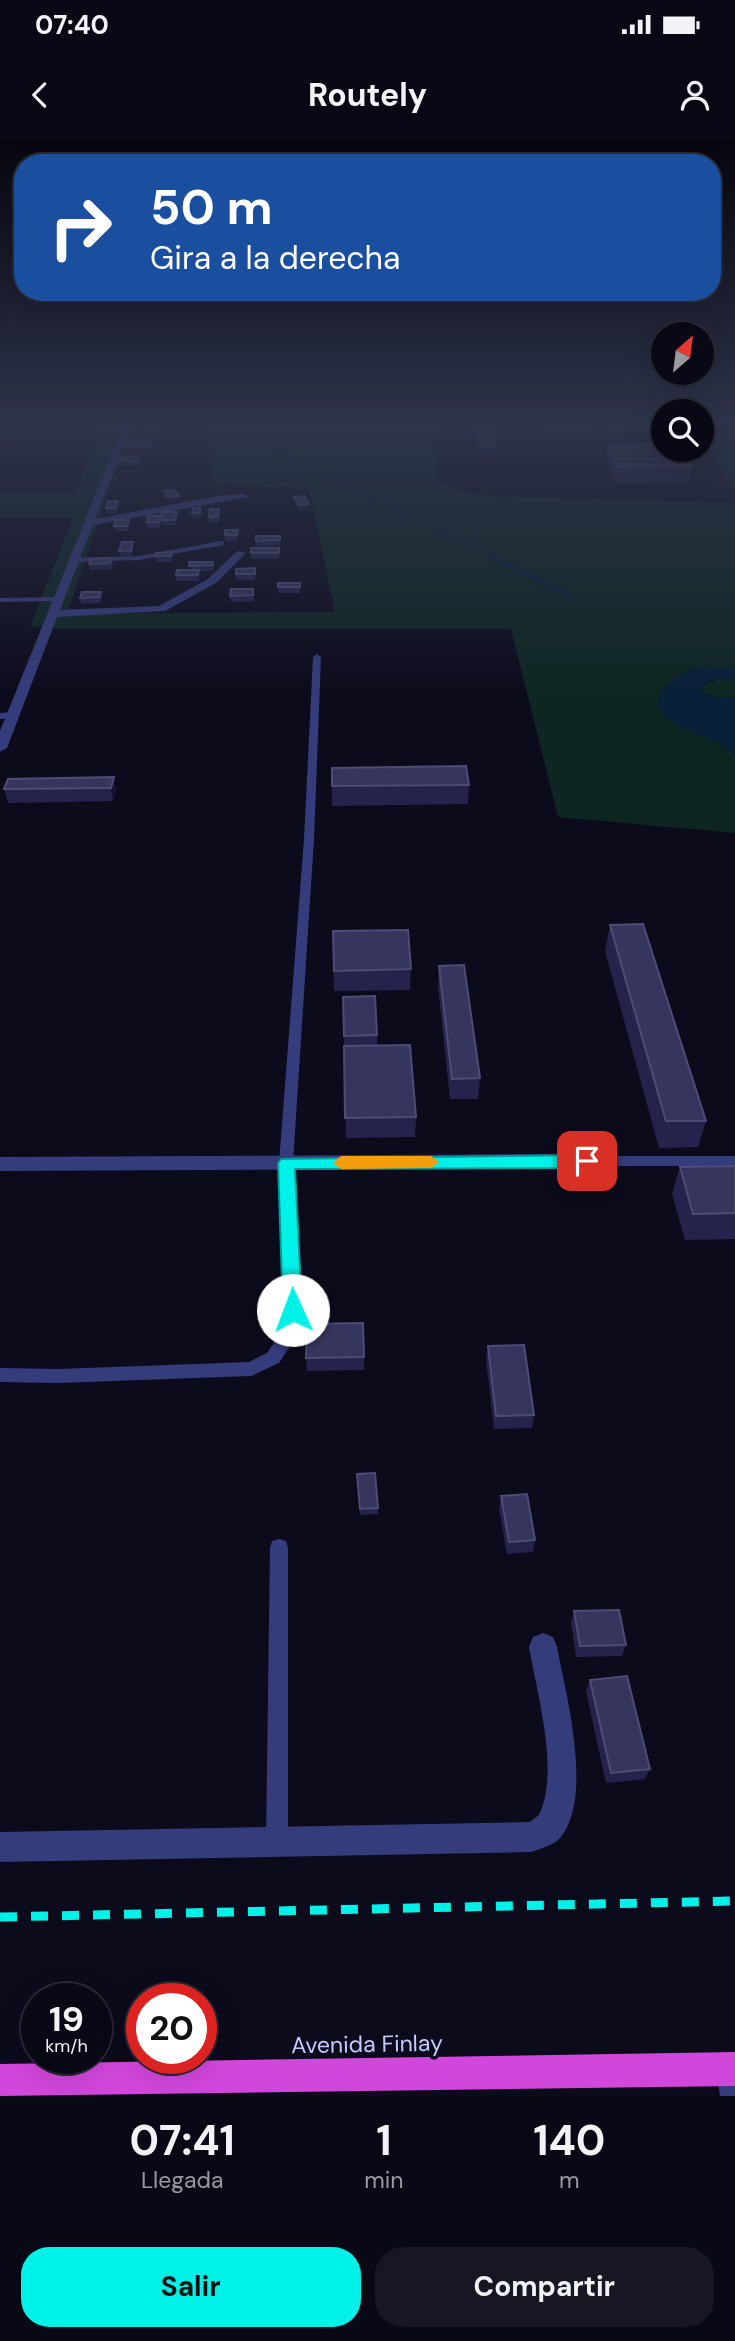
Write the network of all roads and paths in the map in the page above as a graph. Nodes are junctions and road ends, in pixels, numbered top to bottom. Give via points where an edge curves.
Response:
1 (92, 515) edge
2 (130, 515) edge
3 (89, 523) junction
4 (221, 543) dead end
5 (241, 553) dead end
6 (74, 560) junction
7 (59, 599) junction
8 (0, 600) edge
9 (53, 614) junction
10 (317, 657) dead end
11 (13, 715) junction
12 (0, 716) edge
13 (0, 748) edge
14 (563, 1161) joint
15 (735, 1161) edge
16 (286, 1163) junction
17 (0, 1164) edge
18 (0, 1375) edge
19 (279, 1548) dead end
20 (543, 1647) dead end
21 (277, 1842) junction
22 (0, 1847) edge
23 (732, 2078) edge
24 (18, 2086) edge

1 - 3 street
2 - 3 street
3 - 6 street
4 - 6 lane via 139,558
5 - 9 street via 212,581 161,609
6 - 7 street
7 - 8 lane
7 - 9 street
9 - 11 street
10 - 16 lane
11 - 12 lane
11 - 13 street
14 - 15 lane
14 - 16 street
16 - 17 street
16 - 18 lane via 293,1310 287,1338 273,1358 251,1369
19 - 21 lane
20 - 21 street via 561,1760 559,1803 549,1827 531,1837
21 - 22 street
23 - 24 highway, Avenida Finlay

